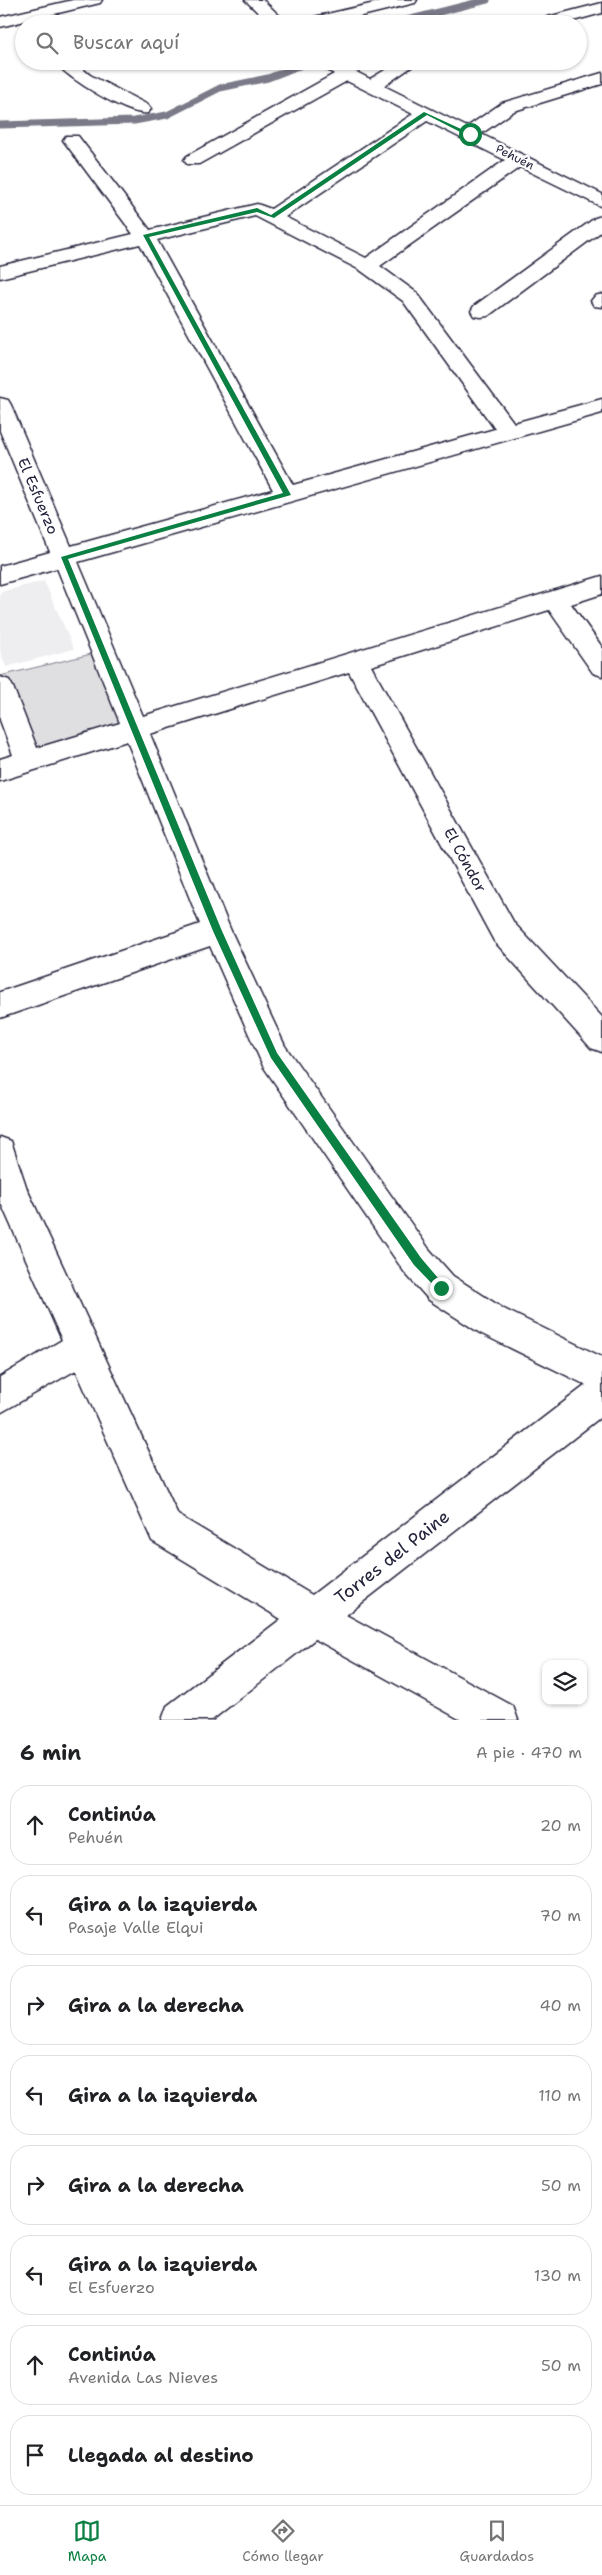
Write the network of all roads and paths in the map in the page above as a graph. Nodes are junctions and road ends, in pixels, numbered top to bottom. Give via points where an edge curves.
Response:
1 (94, 0) edge
2 (253, 0) edge
3 (409, 0) edge
4 (602, 8) edge
5 (43, 15) edge
6 (267, 15) edge
7 (345, 15) edge
8 (576, 15) edge
9 (73, 70) edge
10 (338, 70) edge
11 (397, 70) edge
12 (346, 74) junction
13 (602, 78) edge
14 (371, 86) junction
15 (142, 109) dead end
16 (426, 113) junction
17 (470, 134) junction
18 (72, 140) dead end
19 (519, 159) junction
20 (193, 160) dead end
21 (602, 201) edge
22 (272, 217) junction
23 (602, 222) edge
24 (145, 236) junction
25 (366, 266) junction
26 (0, 272) edge
27 (481, 310) dead end
28 (0, 405) edge
29 (602, 406) edge
30 (509, 432) junction
31 (288, 495) junction
32 (64, 557) junction
33 (0, 576) edge
34 (602, 585) edge
35 (555, 600) junction
36 (356, 662) junction
37 (602, 666) edge
38 (0, 687) edge
39 (135, 730) junction
40 (29, 762) junction
41 (0, 770) edge
42 (217, 931) junction
43 (0, 1005) edge
44 (602, 1038) edge
45 (0, 1152) edge
46 (82, 1347) junction
47 (602, 1375) edge
48 (602, 1394) edge
49 (0, 1396) edge
50 (314, 1618) junction
51 (181, 1720) edge
52 (498, 1720) edge

1 - 5 street
2 - 6 street
3 - 7 street
4 - 8 street
9 - 15 street
10 - 12 street, Pehuén
11 - 14 street
12 - 14 street, Pehuén
12 - 20 street
13 - 17 street via 508,107
14 - 16 street, Pehuén
16 - 17 street, Pehuén
16 - 22 street
17 - 19 street, Pehuén
18 - 24 street
19 - 21 street, Pehuén
19 - 25 street
22 - 24 street via 257,210
22 - 25 street
23 - 27 street
24 - 26 street
24 - 31 street
25 - 30 street via 410,297
28 - 32 street, El Esfuerzo
29 - 30 street
30 - 31 street
31 - 32 street
32 - 33 street
32 - 39 street, El Esfuerzo
34 - 35 street
35 - 36 street
35 - 37 street
36 - 39 street
36 - 44 street, El Cóndor via 504,932
38 - 40 street
39 - 40 street
39 - 42 street, El Esfuerzo
40 - 41 street
42 - 43 street
42 - 47 street, El Esfuerzo via 274,1056 417,1261 441,1288 492,1321
45 - 46 street via 12,1192
46 - 49 street
46 - 50 street via 165,1528
48 - 50 street, Torres del Paine
50 - 51 street, Torres del Paine
50 - 52 street

